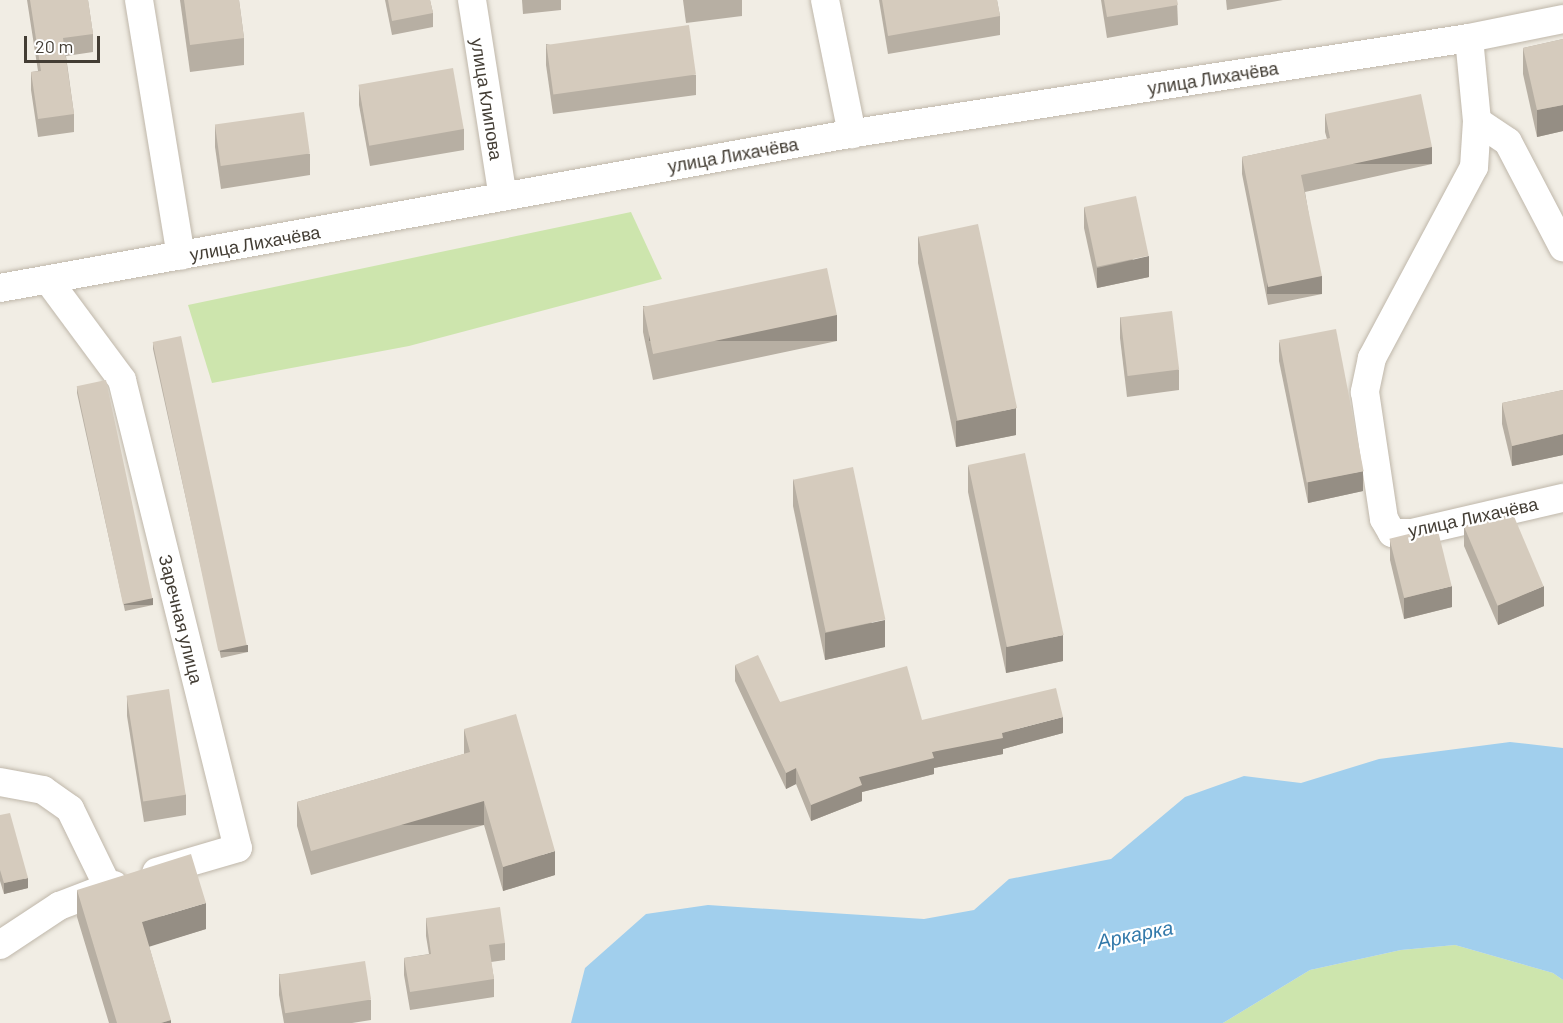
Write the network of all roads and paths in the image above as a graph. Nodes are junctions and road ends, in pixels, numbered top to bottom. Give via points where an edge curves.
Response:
1 (139, 0) edge
2 (472, 0) edge
3 (825, 0) edge
4 (1563, 19) edge
5 (1469, 38) junction
6 (1477, 121) junction
7 (852, 134) junction
8 (502, 197) junction
9 (1563, 248) edge
10 (181, 256) junction
11 (48, 280) junction
12 (0, 288) edge
13 (1563, 498) edge
14 (0, 782) edge
15 (108, 886) junction
16 (0, 945) edge

1 - 10 street
2 - 8 street, улица Клипова
3 - 7 street
4 - 5 street, улица Лихачёва
5 - 6 street, улица Лихачёва
5 - 7 street, улица Лихачёва
6 - 9 street via 1508,142
6 - 13 street, улица Лихачёва via 1474,167 1372,358 1365,392 1384,519 1392,533 1412,533
7 - 8 street, улица Лихачёва
8 - 10 street, улица Лихачёва
10 - 11 street, улица Лихачёва
11 - 12 street, улица Лихачёва
11 - 15 street, Заречная улица via 122,380 238,848
14 - 15 street via 43,790 70,810
15 - 16 street, Заречная улица via 59,906

